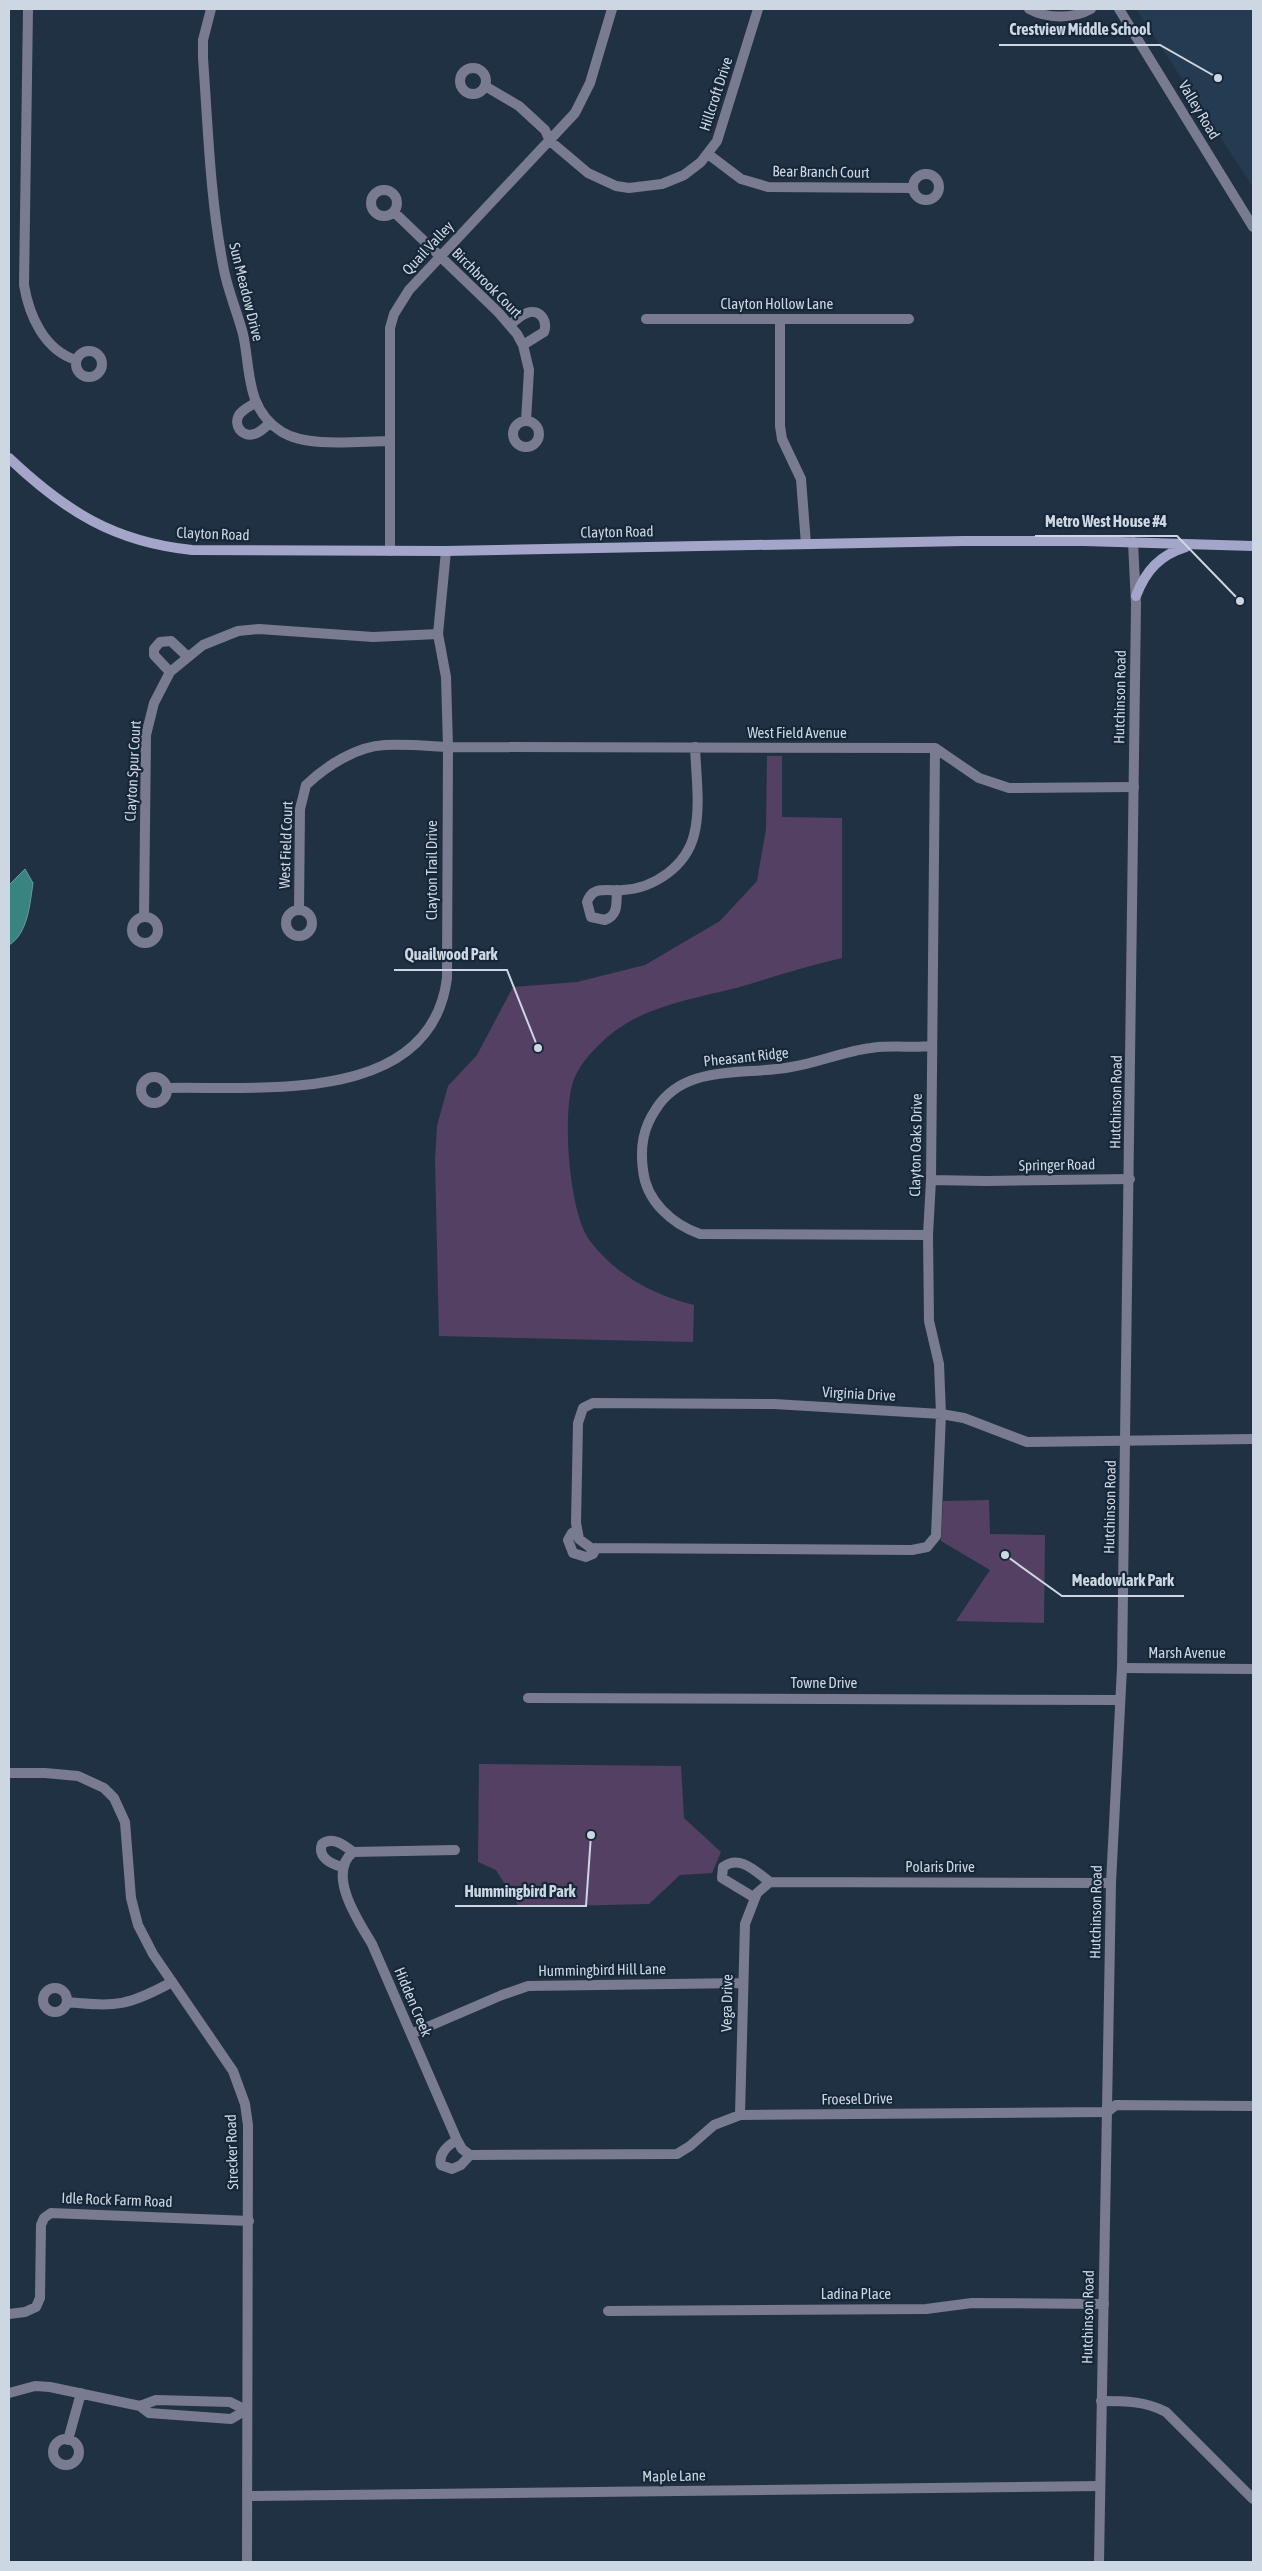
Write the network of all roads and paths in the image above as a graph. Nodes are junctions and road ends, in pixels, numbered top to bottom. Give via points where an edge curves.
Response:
1 (28, 9) edge
2 (211, 9) edge
3 (612, 9) edge
4 (758, 9) edge
5 (1029, 9) edge
6 (1091, 9) edge
7 (1119, 9) edge
8 (485, 86) dead end
9 (550, 141) junction
10 (708, 154) junction
11 (913, 188) dead end
12 (394, 212) dead end
13 (1253, 227) edge
14 (440, 257) junction
15 (646, 319) dead end
16 (780, 319) junction
17 (908, 319) dead end
18 (511, 324) junction
19 (523, 345) junction
20 (76, 360) dead end
21 (255, 404) junction
22 (526, 421) dead end
23 (270, 424) junction
24 (390, 441) junction
25 (9, 458) edge
26 (1133, 542) junction
27 (806, 544) junction
28 (1194, 544) junction
29 (1253, 546) edge
30 (390, 551) junction
31 (446, 551) junction
32 (1136, 596) junction
33 (438, 634) junction
34 (188, 657) junction
35 (170, 672) junction
36 (448, 747) junction
37 (695, 747) junction
38 (935, 748) junction
39 (1134, 786) junction
40 (617, 890) junction
41 (299, 910) dead end
42 (144, 917) dead end
43 (932, 1046) junction
44 (167, 1088) dead end
45 (1130, 1179) junction
46 (931, 1180) junction
47 (928, 1234) junction
48 (941, 1414) junction
49 (1253, 1439) edge
50 (1126, 1440) junction
51 (577, 1530) junction
52 (932, 1541) joint
53 (596, 1548) junction
54 (1122, 1668) junction
55 (1253, 1669) edge
56 (528, 1698) dead end
57 (1120, 1700) junction
58 (9, 1774) edge
59 (455, 1850) dead end
60 (770, 1882) junction
61 (1111, 1883) junction
62 (756, 1896) junction
63 (172, 1982) junction
64 (742, 1983) junction
65 (68, 2002) dead end
66 (411, 2034) junction
67 (1253, 2106) edge
68 (1107, 2112) junction
69 (740, 2115) junction
70 (457, 2140) junction
71 (470, 2156) junction
72 (249, 2221) junction
73 (1104, 2304) junction
74 (608, 2311) dead end
75 (9, 2314) edge
76 (9, 2393) edge
77 (81, 2393) junction
78 (1101, 2401) junction
79 (140, 2406) junction
80 (246, 2410) junction
81 (68, 2440) dead end
82 (1100, 2486) junction
83 (248, 2496) junction
84 (1253, 2499) edge
85 (246, 2562) edge
86 (1099, 2562) edge

1 - 20 street via 24,285 31,312 44,336 64,356
2 - 21 street, Sun Meadow Drive via 203,40 203,58 218,240 244,342 249,385
3 - 9 street, Quail Valley via 584,100
4 - 10 street, Hillcroft Drive via 722,133
5 - 6 street via 1068,16
7 - 13 street, Valley Road
8 - 9 street, Hillcroft Drive via 519,106 545,130
9 - 10 street, Hillcroft Drive via 588,174 629,188 651,187 684,175
9 - 14 street, Quail Valley
10 - 11 street, Bear Branch Court via 741,179 768,187
12 - 14 street, Birchbrook Court
14 - 18 street, Birchbrook Court
14 - 24 street, Quail Valley via 409,290 394,314 390,328
15 - 16 street, Clayton Hollow Lane
16 - 17 street, Clayton Hollow Lane
16 - 27 street via 780,426 782,439 801,479
18 - 19 street, Birchbrook Court
18 - 19 street via 528,313 536,312 546,324 544,332
19 - 22 street, Birchbrook Court via 529,370
21 - 23 street, Sun Meadow Drive
21 - 23 street via 240,414 238,428 244,434 253,435
23 - 24 street, Sun Meadow Drive via 295,438 310,441
24 - 30 street, Quail Valley
25 - 30 main road, Clayton Road via 54,498 85,518 119,534 155,545 210,551
26 - 27 main road, Clayton Road
26 - 28 main road, Clayton Road
26 - 32 street, Hutchinson Road
27 - 31 main road, Clayton Road
28 - 29 main road, Clayton Road
28 - 32 main road via 1162,557 1149,569
30 - 31 main road, Clayton Road
31 - 33 street, Clayton Trail Drive
32 - 39 street, Hutchinson Road
33 - 34 street, Clayton Spur Court via 374,637 259,629 218,637
33 - 36 street, Clayton Trail Drive via 446,677
34 - 35 street, Clayton Spur Court
34 - 35 street via 171,641 160,642 154,649 154,655
35 - 42 street, Clayton Spur Court via 154,703 146,735
36 - 37 street, West Field Avenue
36 - 41 street, West Field Court via 372,747 333,764 306,785 300,809
36 - 44 street, Clayton Trail Drive via 447,978 439,1012 424,1034 396,1060 371,1072 339,1079 306,1085
37 - 38 street, West Field Avenue
37 - 40 street via 697,819 688,850 677,865 652,883
38 - 39 street via 979,778 1009,788
38 - 43 street, Clayton Oaks Drive
39 - 45 street, Hutchinson Road
40 - 40 street via 597,891 589,897 586,907 591,917 600,921 614,915
43 - 46 street, Clayton Oaks Drive
43 - 47 street, Pheasant Ridge via 874,1047 792,1067 699,1076 668,1093 657,1106 642,1136 641,1156 643,1176 657,1205 676,1223 700,1234
45 - 46 street, Springer Road
45 - 50 street, Hutchinson Road
46 - 47 street, Clayton Oaks Drive
47 - 48 street, Clayton Oaks Drive via 929,1321 939,1364
48 - 50 street, Virginia Drive via 964,1418 1027,1442
48 - 51 street, Virginia Drive via 774,1404 593,1403 583,1408 579,1415
48 - 52 street, Clayton Oaks Drive via 937,1527
49 - 50 street, Virginia Drive
50 - 54 street, Hutchinson Road
51 - 53 street via 579,1539
51 - 53 street, Virginia Drive via 568,1540 573,1553 586,1557
52 - 53 street, Virginia Drive via 921,1550
54 - 55 street, Marsh Avenue
54 - 57 street, Hutchinson Road
56 - 57 street, Towne Drive
57 - 61 street, Hutchinson Road
58 - 63 street, Strecker Road via 78,1776 104,1788 114,1798 125,1822 130,1898 138,1925
59 - 66 street, Hidden Creek via 347,1859 344,1887
60 - 61 street, Polaris Drive
60 - 62 street
60 - 62 street via 742,1863 732,1862 723,1867 722,1878
61 - 68 street, Hutchinson Road
62 - 64 street, Vega Drive via 745,1924
63 - 65 street via 123,2004 108,2006
63 - 72 street, Strecker Road via 240,2087 248,2125
64 - 66 street, Hummingbird Hill Lane via 528,1986
64 - 69 street, Vega Drive
66 - 70 street, Hidden Creek
67 - 68 street, Froesel Drive via 1116,2105
68 - 69 street, Froesel Drive
68 - 73 street, Hutchinson Road
69 - 71 street, Froesel Drive via 714,2125 677,2154
70 - 71 street, Hidden Creek
70 - 71 street via 448,2144 440,2159 441,2165 452,2169
72 - 75 street, Idle Rock Farm Road via 51,2213 41,2225 40,2298 36,2307
72 - 80 street, Strecker Road
73 - 74 street, Ladina Place via 972,2303 926,2309
73 - 78 street, Hutchinson Road
76 - 77 street via 35,2386
77 - 79 street
77 - 81 street
78 - 82 street, Hutchinson Road
78 - 84 street via 1137,2401 1166,2412
79 - 80 street via 156,2400 230,2402
79 - 80 street via 149,2414 231,2419
80 - 83 street, Strecker Road
82 - 83 street, Maple Lane
82 - 86 street, Hutchinson Road
83 - 85 street, Strecker Road

